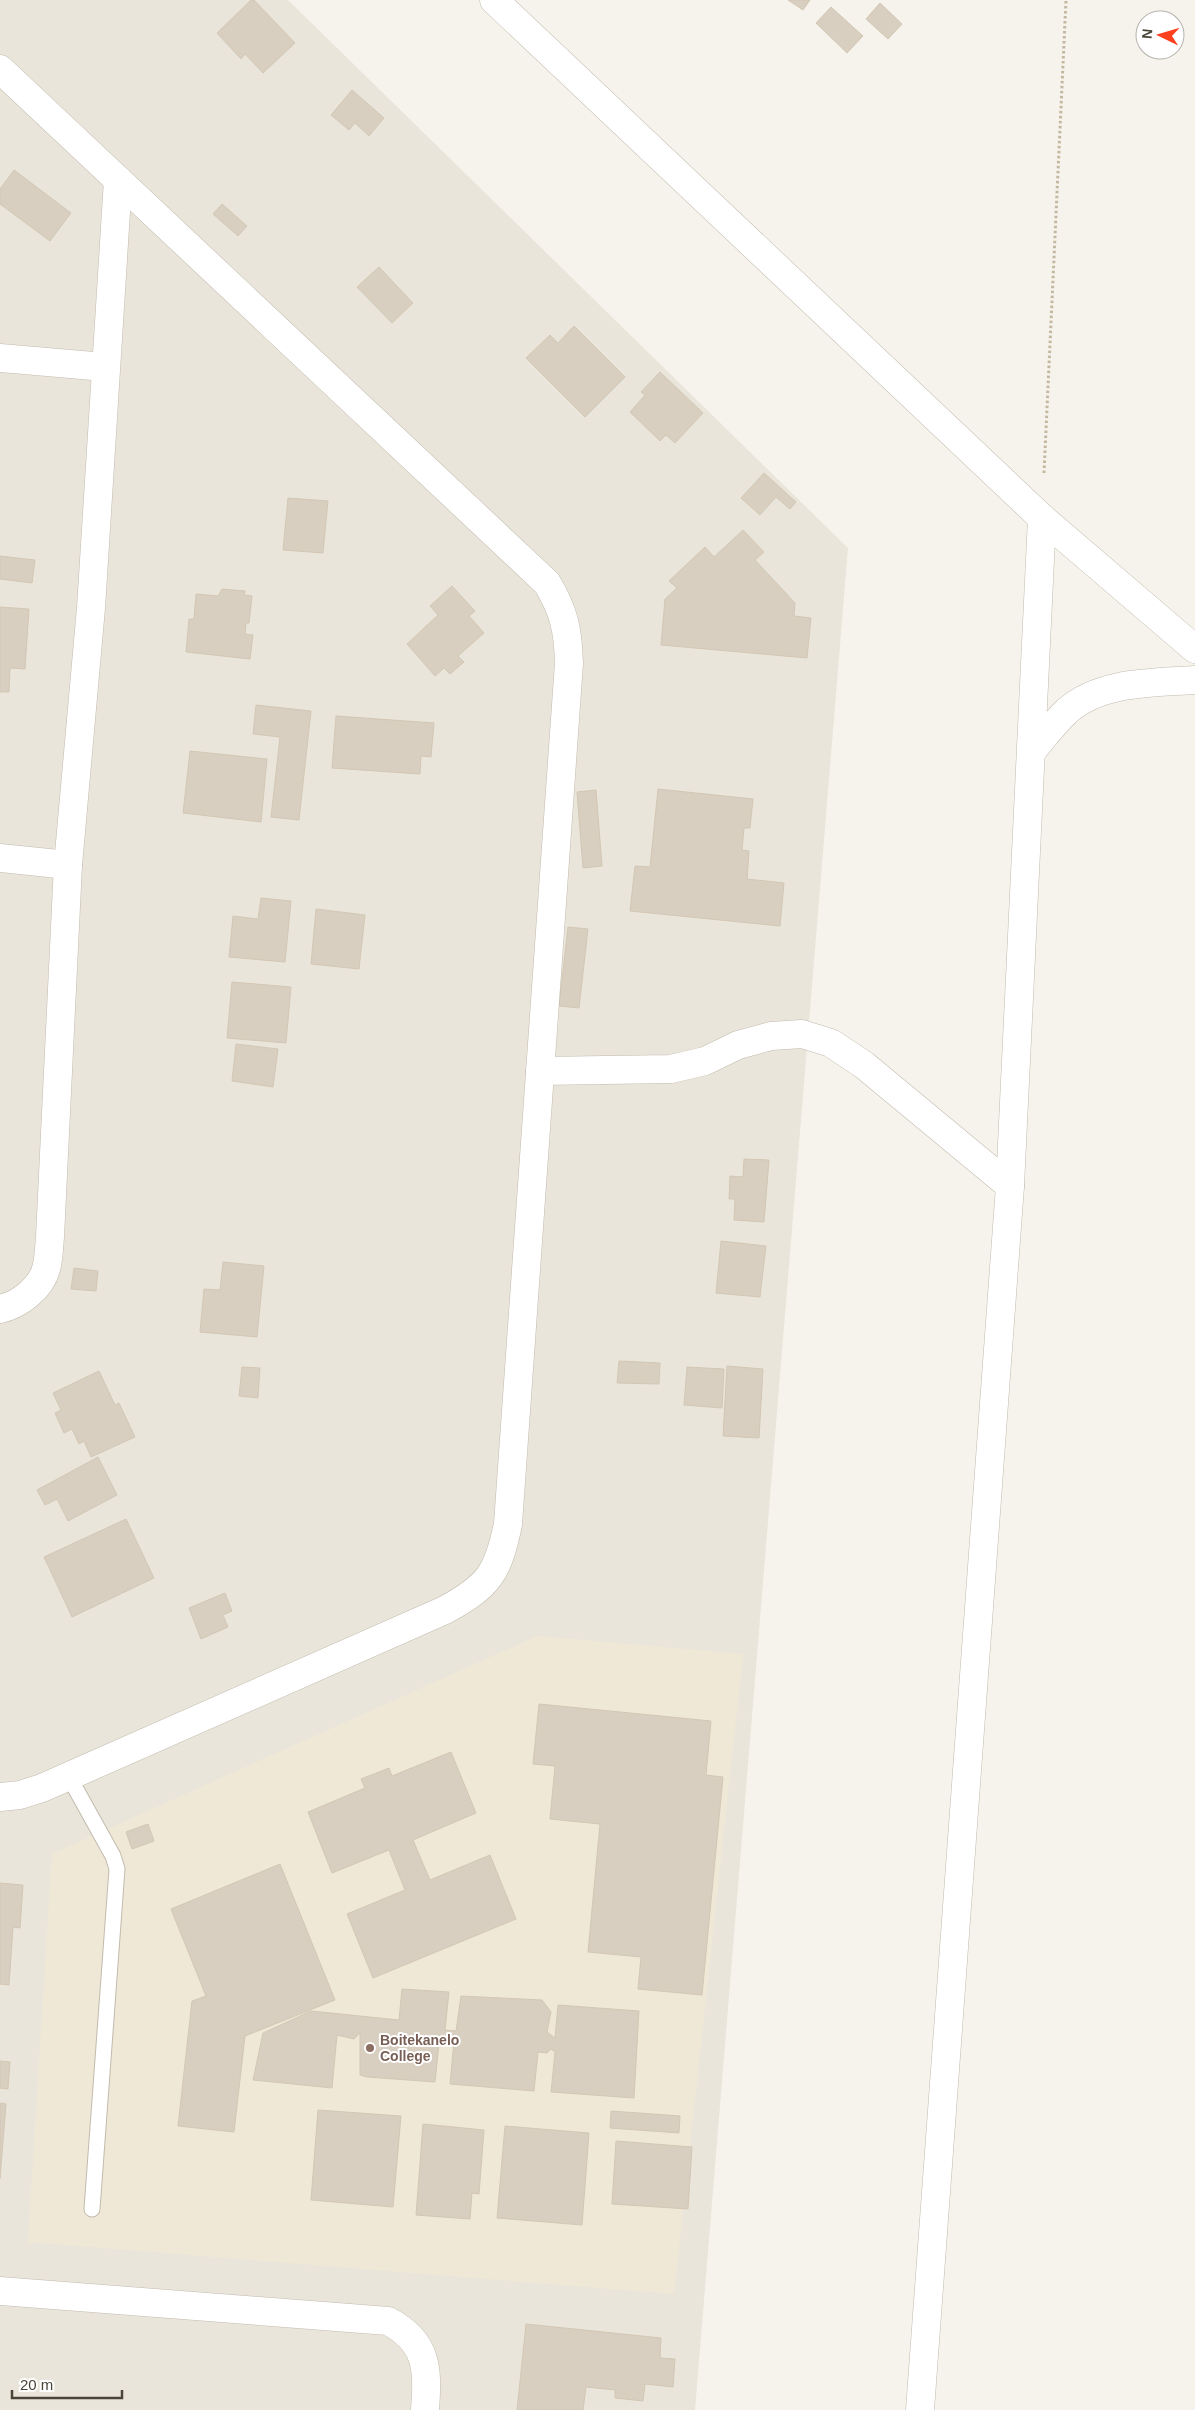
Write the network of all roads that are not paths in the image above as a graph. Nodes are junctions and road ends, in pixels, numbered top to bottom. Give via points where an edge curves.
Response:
1 (494, 0) edge
2 (0, 69) edge
3 (118, 180) junction
4 (0, 358) edge
5 (105, 367) junction
6 (1042, 518) junction
7 (1195, 650) edge
8 (1195, 680) edge
9 (1032, 751) junction
10 (0, 858) edge
11 (68, 865) junction
12 (540, 1071) junction
13 (1010, 1186) junction
14 (0, 1309) edge
15 (68, 1775) junction
16 (0, 1797) edge
17 (92, 2209) dead end
18 (0, 2291) edge
19 (425, 2410) edge
20 (920, 2410) edge

1 - 6 street
2 - 3 street
3 - 5 street
3 - 12 street via 547,583 559,603 568,630 569,663
4 - 5 street
5 - 11 street via 91,608
6 - 7 street
6 - 9 street
8 - 9 street via 1133,685 1085,698 1068,711
9 - 13 street
10 - 11 street
11 - 14 street via 46,1270 34,1290 10,1307
12 - 13 street via 670,1069 705,1061 738,1045 771,1036 802,1034 831,1043 864,1065
12 - 15 street via 508,1524 502,1556 488,1580 467,1598 445,1610
13 - 20 street
15 - 16 street via 28,1792
15 - 17 lane via 117,1869
18 - 19 street via 388,2322 403,2330 424,2358 428,2375

